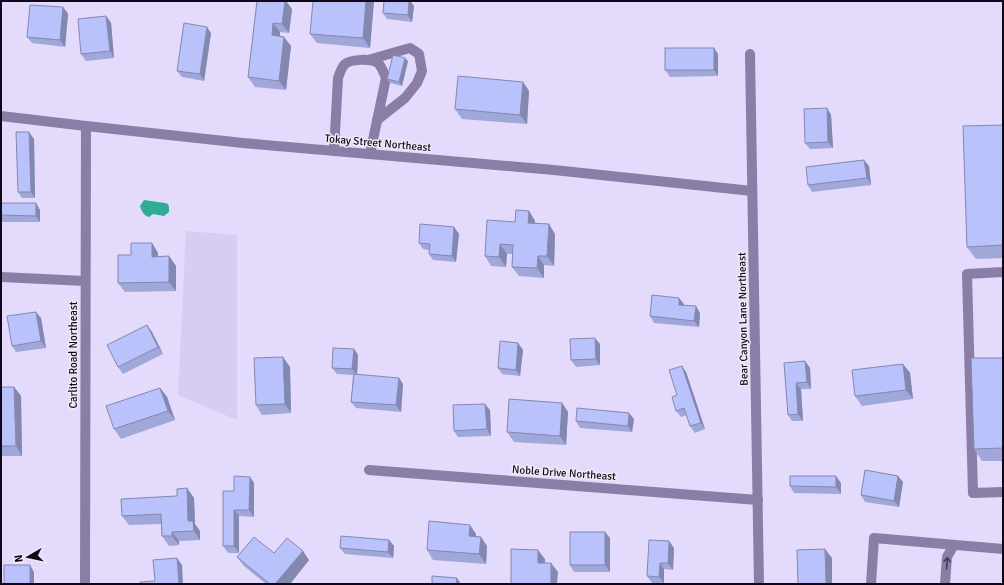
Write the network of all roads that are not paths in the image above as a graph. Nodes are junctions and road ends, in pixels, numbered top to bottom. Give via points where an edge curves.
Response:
1 (750, 54) dead end
2 (368, 60) junction
3 (1, 116) edge
4 (377, 120) junction
5 (86, 126) junction
6 (334, 151) junction
7 (370, 154) junction
8 (752, 191) junction
9 (1003, 272) edge
10 (1, 277) edge
11 (85, 281) junction
12 (369, 470) dead end
13 (1003, 492) edge
14 (758, 500) junction
15 (954, 545) junction
16 (1003, 549) edge
17 (84, 584) edge
18 (759, 584) edge
19 (871, 584) edge
20 (945, 584) edge

1 - 8 street, Bear Canyon Lane Northeast
2 - 4 street via 377,62 386,78
2 - 4 street via 410,48 419,54 422,71 417,83 405,98
2 - 6 street via 346,63 340,70
3 - 5 street, Tokay Street Northeast
4 - 7 street
5 - 6 street, Tokay Street Northeast
5 - 11 street, Carlito Road Northeast
6 - 7 street, Tokay Street Northeast
7 - 8 street, Tokay Street Northeast
8 - 14 street, Bear Canyon Lane Northeast
9 - 13 street via 967,274 973,493
10 - 11 street
11 - 17 street, Carlito Road Northeast
12 - 14 street, Noble Drive Northeast
14 - 18 street, Bear Canyon Lane Northeast
15 - 16 street
15 - 19 street via 874,538
20 -> 15 street via 947,557

